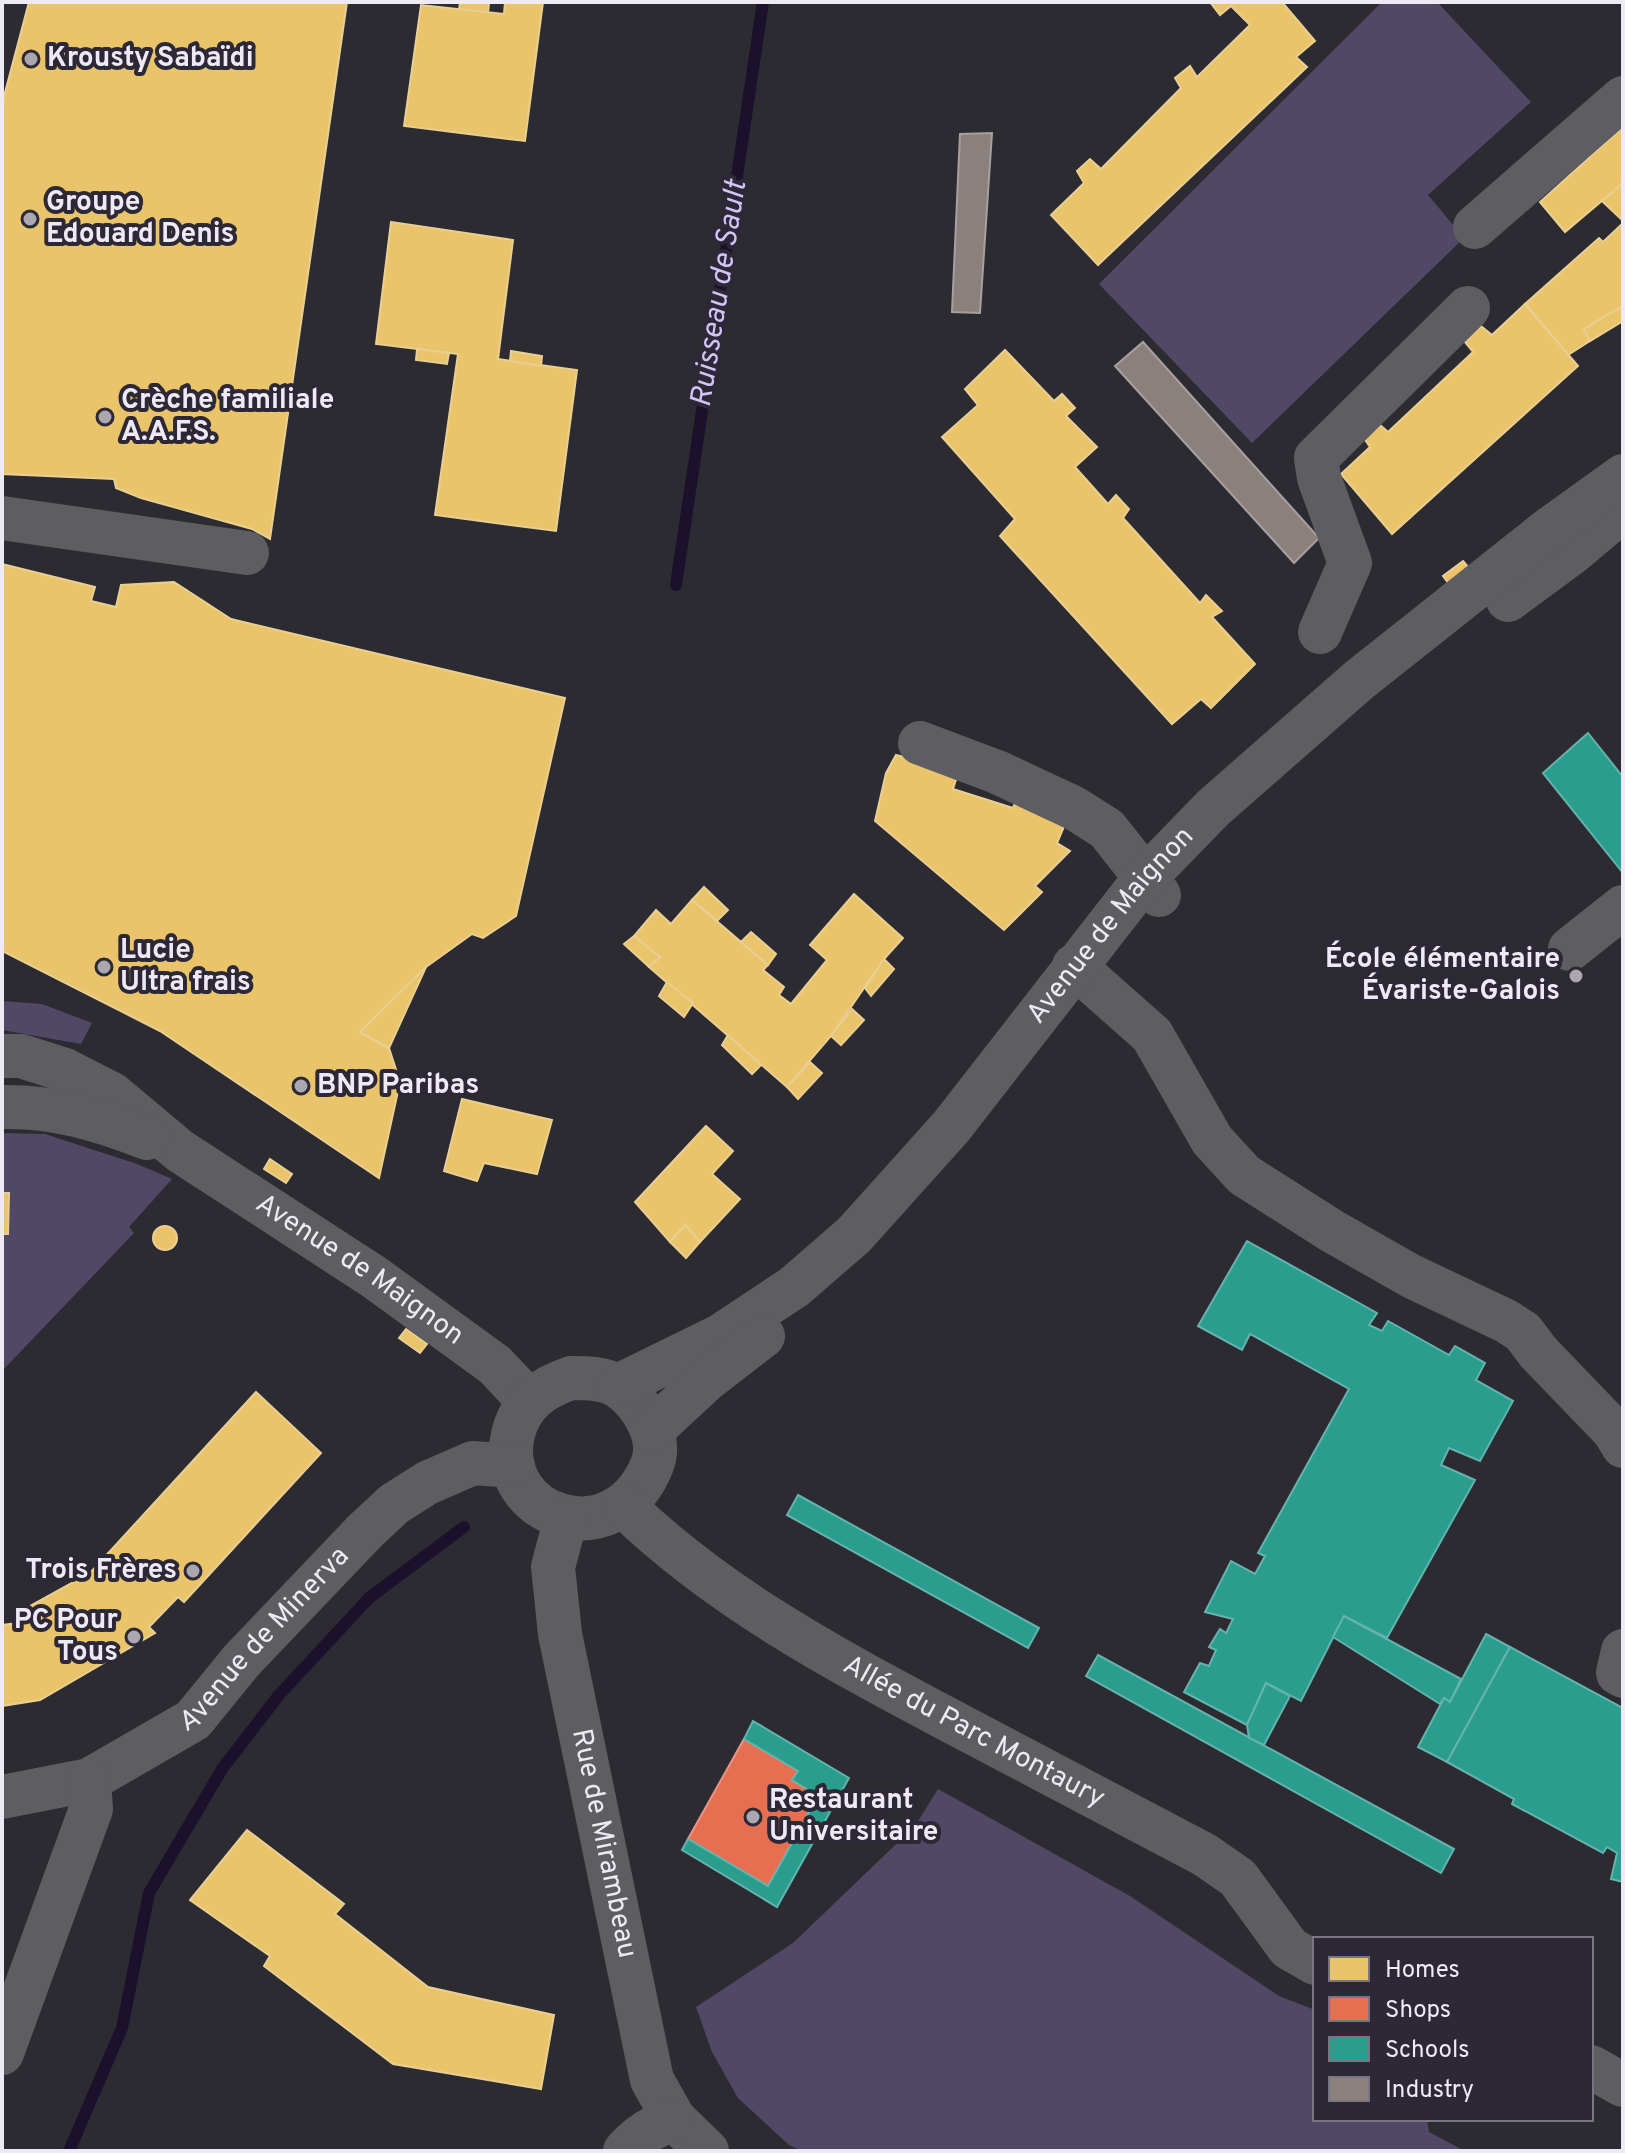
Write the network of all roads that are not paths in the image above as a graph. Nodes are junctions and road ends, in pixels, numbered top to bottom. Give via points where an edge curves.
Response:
1 (1623, 98) edge
2 (1475, 227) dead end
3 (1468, 308) dead end
4 (1623, 476) edge
5 (1623, 510) edge
6 (2, 518) edge
7 (247, 553) dead end
8 (1320, 632) dead end
9 (920, 743) dead end
10 (1152, 886) junction
11 (1623, 907) edge
12 (1570, 949) dead end
13 (1082, 973) junction
14 (2, 1056) edge
15 (2, 1107) edge
16 (180, 1151) junction
17 (618, 1386) junction
18 (529, 1401) junction
19 (652, 1430) junction
20 (1623, 1446) edge
21 (513, 1466) junction
22 (624, 1506) junction
23 (566, 1518) junction
24 (1623, 1651) edge
25 (1623, 1676) edge
26 (89, 1780) junction
27 (2, 1797) edge
28 (1313, 1962) edge
29 (2, 2053) edge
30 (1593, 2068) edge
31 (1623, 2085) edge
32 (674, 2119) junction
33 (625, 2151) edge
34 (707, 2151) edge

1 - 2 street
3 - 8 street via 1316,458 1350,563
4 - 10 street, Avenue de Maignon via 1323,710 1213,808
5 - 10 street, Avenue de Maignon via 1306,753 1215,837
6 - 7 street
9 - 10 street via 1074,808 1107,829
10 - 13 street, Avenue de Maignon
11 - 12 street
13 - 17 street, Avenue de Maignon via 854,1235 794,1287 720,1336
13 - 19 street, Avenue de Maignon via 930,1179 867,1250
13 - 20 street via 1152,1035 1212,1140 1244,1175 1398,1269 1523,1332
14 - 16 street, Avenue de Maignon via 21,1056 65,1070 112,1094
15 - 16 street, Avenue de Maignon via 30,1106 99,1119
16 - 18 street, Avenue de Maignon via 374,1277 495,1365
17 - 18 street via 595,1378 571,1378 548,1386
17 - 19 street via 642,1410
18 - 21 street via 516,1420
19 - 22 street via 657,1452 647,1478
21 - 23 street via 524,1490 542,1507
21 - 26 street, Avenue de Minerva via 473,1463 394,1504 242,1660 193,1720
22 - 23 street via 606,1515
22 - 28 street, Allée du Parc Montaury via 695,1569 771,1620 1205,1855 1238,1878 1289,1948
23 - 32 street, Rue de Mirambeau via 553,1567 560,1634 652,2080
24 - 25 street via 1618,1673
26 - 27 street, Avenue de Minerva
26 - 29 street via 91,1809
30 - 31 street
32 - 33 street via 638,2136
32 - 34 street, Rue de Mirambeau

